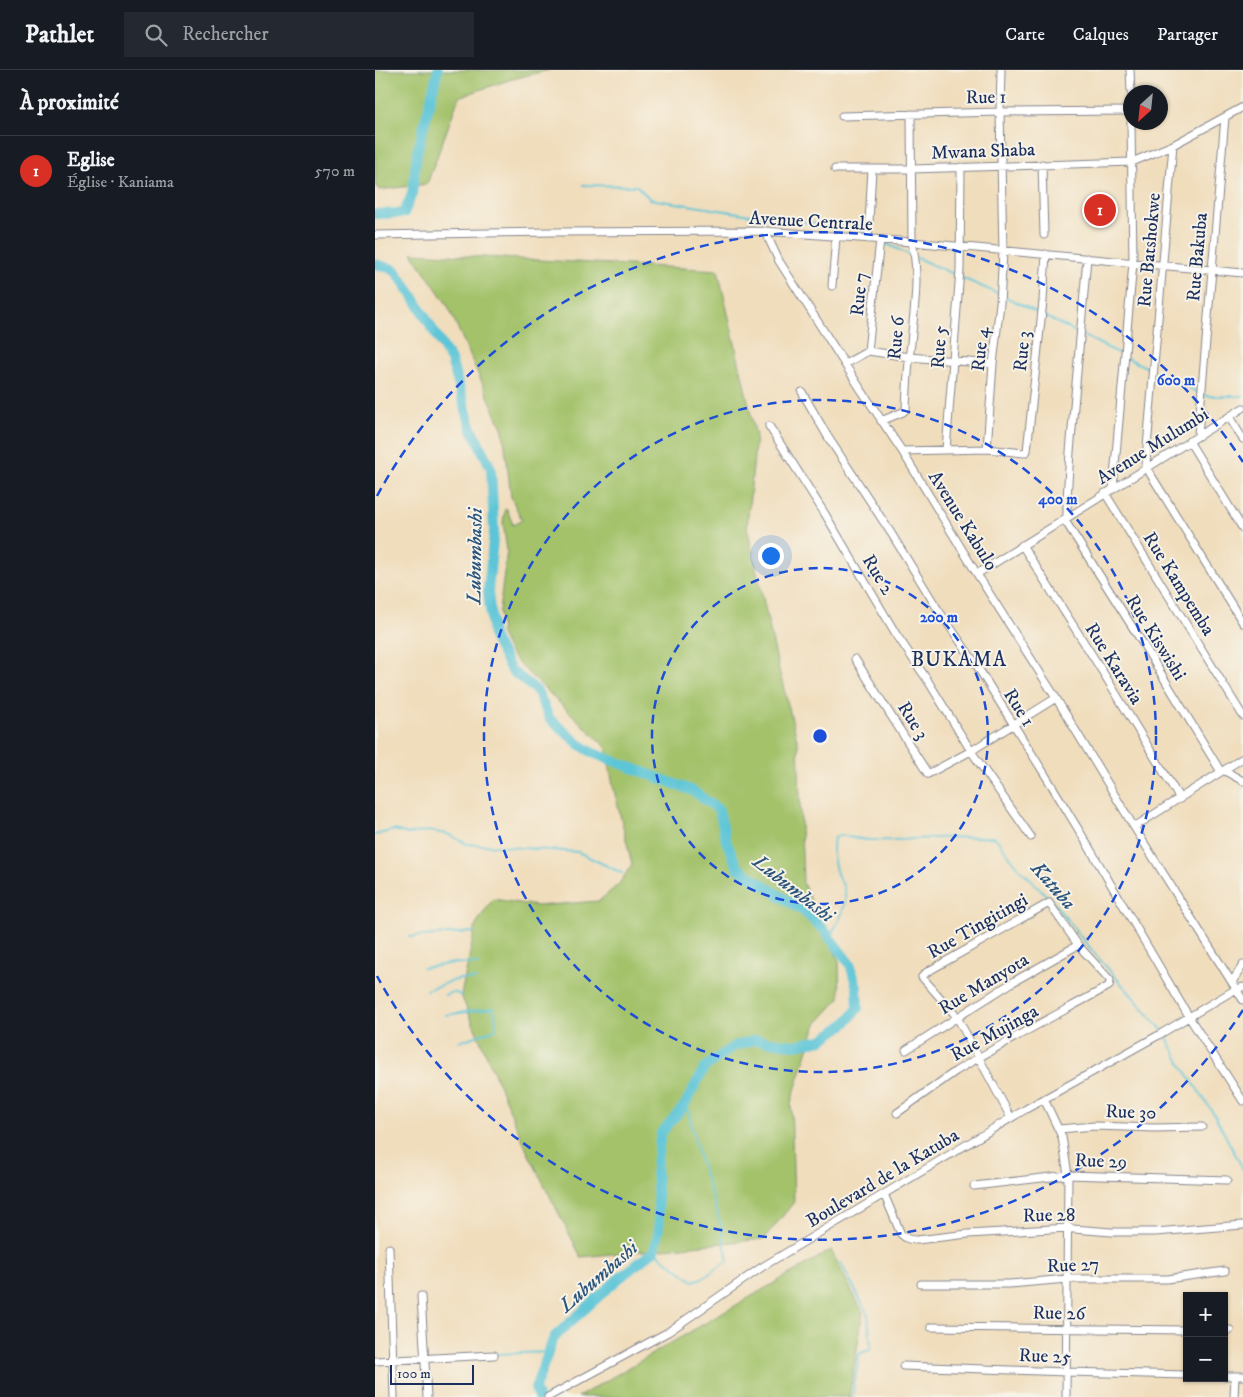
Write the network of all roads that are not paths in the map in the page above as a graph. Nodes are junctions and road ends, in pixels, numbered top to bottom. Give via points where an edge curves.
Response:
1 (1001, 70) edge
2 (1130, 70) edge
3 (1131, 85) edge
4 (1243, 107) edge
5 (1123, 111) edge
6 (1000, 112) junction
7 (911, 114) junction
8 (841, 116) dead end
9 (1225, 117) junction
10 (1131, 130) edge
11 (1173, 145) junction
12 (1132, 162) junction
13 (1042, 164) junction
14 (1002, 165) junction
15 (961, 167) junction
16 (835, 169) dead end
17 (873, 169) junction
18 (912, 169) junction
19 (765, 231) junction
20 (375, 235) edge
21 (1045, 235) dead end
22 (836, 237) junction
23 (868, 239) junction
24 (880, 240) junction
25 (912, 242) junction
26 (961, 247) junction
27 (1003, 252) junction
28 (1046, 254) junction
29 (1087, 258) junction
30 (1133, 263) junction
31 (1163, 265) junction
32 (1211, 270) junction
33 (1243, 273) edge
34 (832, 286) dead end
35 (868, 351) junction
36 (909, 357) junction
37 (953, 360) junction
38 (845, 364) junction
39 (993, 364) junction
40 (802, 392) dead end
41 (1243, 408) edge
42 (1229, 416) junction
43 (881, 421) junction
44 (769, 426) dead end
45 (1198, 435) junction
46 (1243, 439) edge
47 (1189, 441) junction
48 (987, 449) junction
49 (946, 450) junction
50 (902, 451) junction
51 (1146, 467) junction
52 (1113, 488) junction
53 (1105, 493) junction
54 (1066, 518) junction
55 (1243, 529) edge
56 (1022, 545) junction
57 (977, 574) junction
58 (1243, 623) edge
59 (855, 659) dead end
60 (1057, 698) junction
61 (1243, 716) edge
62 (1013, 726) junction
63 (971, 752) junction
64 (1243, 758) edge
65 (1223, 771) junction
66 (1243, 781) edge
67 (1180, 799) junction
68 (1134, 827) junction
69 (1031, 837) dead end
70 (1078, 945) junction
71 (1243, 966) edge
72 (1237, 986) edge
73 (1243, 1000) edge
74 (957, 1017) junction
75 (1189, 1017) junction
76 (906, 1050) dead end
77 (979, 1058) junction
78 (1043, 1099) junction
79 (1243, 1101) edge
80 (897, 1113) dead end
81 (1011, 1118) junction
82 (1202, 1127) dead end
83 (1059, 1128) junction
84 (1068, 1175) junction
85 (1227, 1180) dead end
86 (974, 1186) dead end
87 (884, 1194) junction
88 (1243, 1225) edge
89 (1068, 1228) junction
90 (389, 1248) dead end
91 (1225, 1271) dead end
92 (1067, 1279) junction
93 (921, 1284) dead end
94 (421, 1296) dead end
95 (931, 1327) dead end
96 (1067, 1329) junction
97 (1183, 1330) edge
98 (493, 1355) dead end
99 (426, 1358) junction
100 (375, 1360) edge
101 (393, 1360) junction
102 (903, 1366) dead end
103 (1067, 1372) junction
104 (1183, 1375) edge
105 (1228, 1376) edge
106 (1235, 1376) junction
107 (1243, 1376) edge
108 (550, 1396) edge
109 (394, 1397) edge
110 (427, 1397) edge
111 (1066, 1397) edge
112 (1234, 1397) edge

1 - 6 street, Rue 4
2 - 3 street
4 - 9 street
5 - 6 street, Rue 1
6 - 7 street, Rue 1
6 - 14 street, Rue 4
7 - 8 street, Rue 1
7 - 18 street, Rue 6
9 - 11 street
9 - 32 street, Rue Bakuba
10 - 12 street
11 - 12 street
11 - 31 street, Rue Batshokwe
12 - 13 street, Mwana Shaba
12 - 30 street
13 - 14 street, Mwana Shaba
13 - 21 street
14 - 15 street, Mwana Shaba
14 - 27 street, Rue 4
15 - 18 street, Mwana Shaba
15 - 26 street, Rue 5
16 - 17 street, Mwana Shaba
17 - 18 street, Mwana Shaba
17 - 23 street
18 - 25 street, Rue 6
19 - 20 street, Avenue Centrale
19 - 22 street, Avenue Centrale
19 - 38 street, Avenue Kabulo via 779,261
22 - 23 street, Avenue Centrale
22 - 34 street
23 - 24 street, Avenue Centrale
24 - 25 street, Avenue Centrale
24 - 35 street, Rue 7
25 - 26 street, Avenue Centrale
25 - 36 street, Rue 6 via 917,285
26 - 27 street, Avenue Centrale
26 - 37 street, Rue 5
27 - 28 street, Avenue Centrale
27 - 39 street, Rue 4
28 - 29 street, Avenue Centrale
28 - 48 street, Rue 3 via 1027,451
29 - 30 street, Avenue Centrale
29 - 54 street
30 - 31 street, Avenue Centrale
30 - 52 street
31 - 32 street, Avenue Centrale
31 - 51 street, Rue Batshokwe
32 - 33 street, Avenue Centrale
32 - 45 street, Rue Bakuba
35 - 36 street
35 - 38 street
36 - 37 street
36 - 43 street, Rue 6 via 906,409
37 - 39 street
37 - 49 street, Rue 5
38 - 43 street, Avenue Kabulo
39 - 48 street, Rue 4
40 - 62 street, Rue 1
41 - 42 street, Avenue Mulumbi
42 - 45 street, Avenue Mulumbi
42 - 46 street
43 - 50 street, Avenue Kabulo
44 - 63 street, Rue 2
45 - 47 street, Avenue Mulumbi
47 - 51 street, Avenue Mulumbi
47 - 55 street
48 - 49 street
49 - 50 street
50 - 57 street, Avenue Kabulo
51 - 52 street, Avenue Mulumbi
51 - 58 street
52 - 53 street, Avenue Mulumbi
53 - 54 street, Avenue Mulumbi
53 - 61 street, Rue Kampemba
54 - 56 street, Avenue Mulumbi
54 - 65 street, Rue Kiswishi
56 - 57 street, Avenue Mulumbi
56 - 67 street, Rue Karavia
57 - 60 street, Avenue Kabulo
59 - 63 street, Rue 3 via 928,774
60 - 62 street
60 - 68 street, Avenue Kabulo
62 - 63 street
62 - 75 street, Rue 1
63 - 69 street, Rue 2
64 - 65 street
65 - 66 street
65 - 67 street
67 - 68 street
68 - 72 street, Avenue Kabulo
70 - 74 street, Rue Manyota
70 - 74 street, Rue Tingitingi via 1049,903 927,972 922,977
70 - 77 street, Rue Mujinga via 1111,984
71 - 72 street
72 - 73 street, Avenue Kabulo
72 - 75 street, Boulevard de la Katuba
74 - 76 street, Rue Manyota
74 - 77 street
75 - 78 street, Boulevard de la Katuba
75 - 79 street, Rue 1
77 - 80 street, Rue Mujinga
77 - 81 street
78 - 81 street, Boulevard de la Katuba
78 - 83 street
81 - 87 street, Boulevard de la Katuba
82 - 83 street, Rue 30
83 - 84 street
84 - 85 street, Rue 29
84 - 86 street, Rue 29
84 - 89 street
87 - 89 street, Rue 28 via 901,1234 908,1240
87 - 108 street, Boulevard de la Katuba via 763,1268 668,1332
88 - 89 street, Rue 28 via 1155,1232
89 - 92 street
90 - 101 street
91 - 92 street, Rue 27 via 1167,1279
92 - 93 street, Rue 27 via 1009,1284
92 - 96 street
94 - 99 street
95 - 96 street, Rue 26
96 - 97 street, Rue 26
96 - 103 street
98 - 99 street
99 - 101 street
99 - 110 street
100 - 101 street
101 - 109 street
102 - 103 street, Rue 25
103 - 104 street, Rue 25
103 - 111 street
105 - 106 street
106 - 107 street
106 - 112 street

